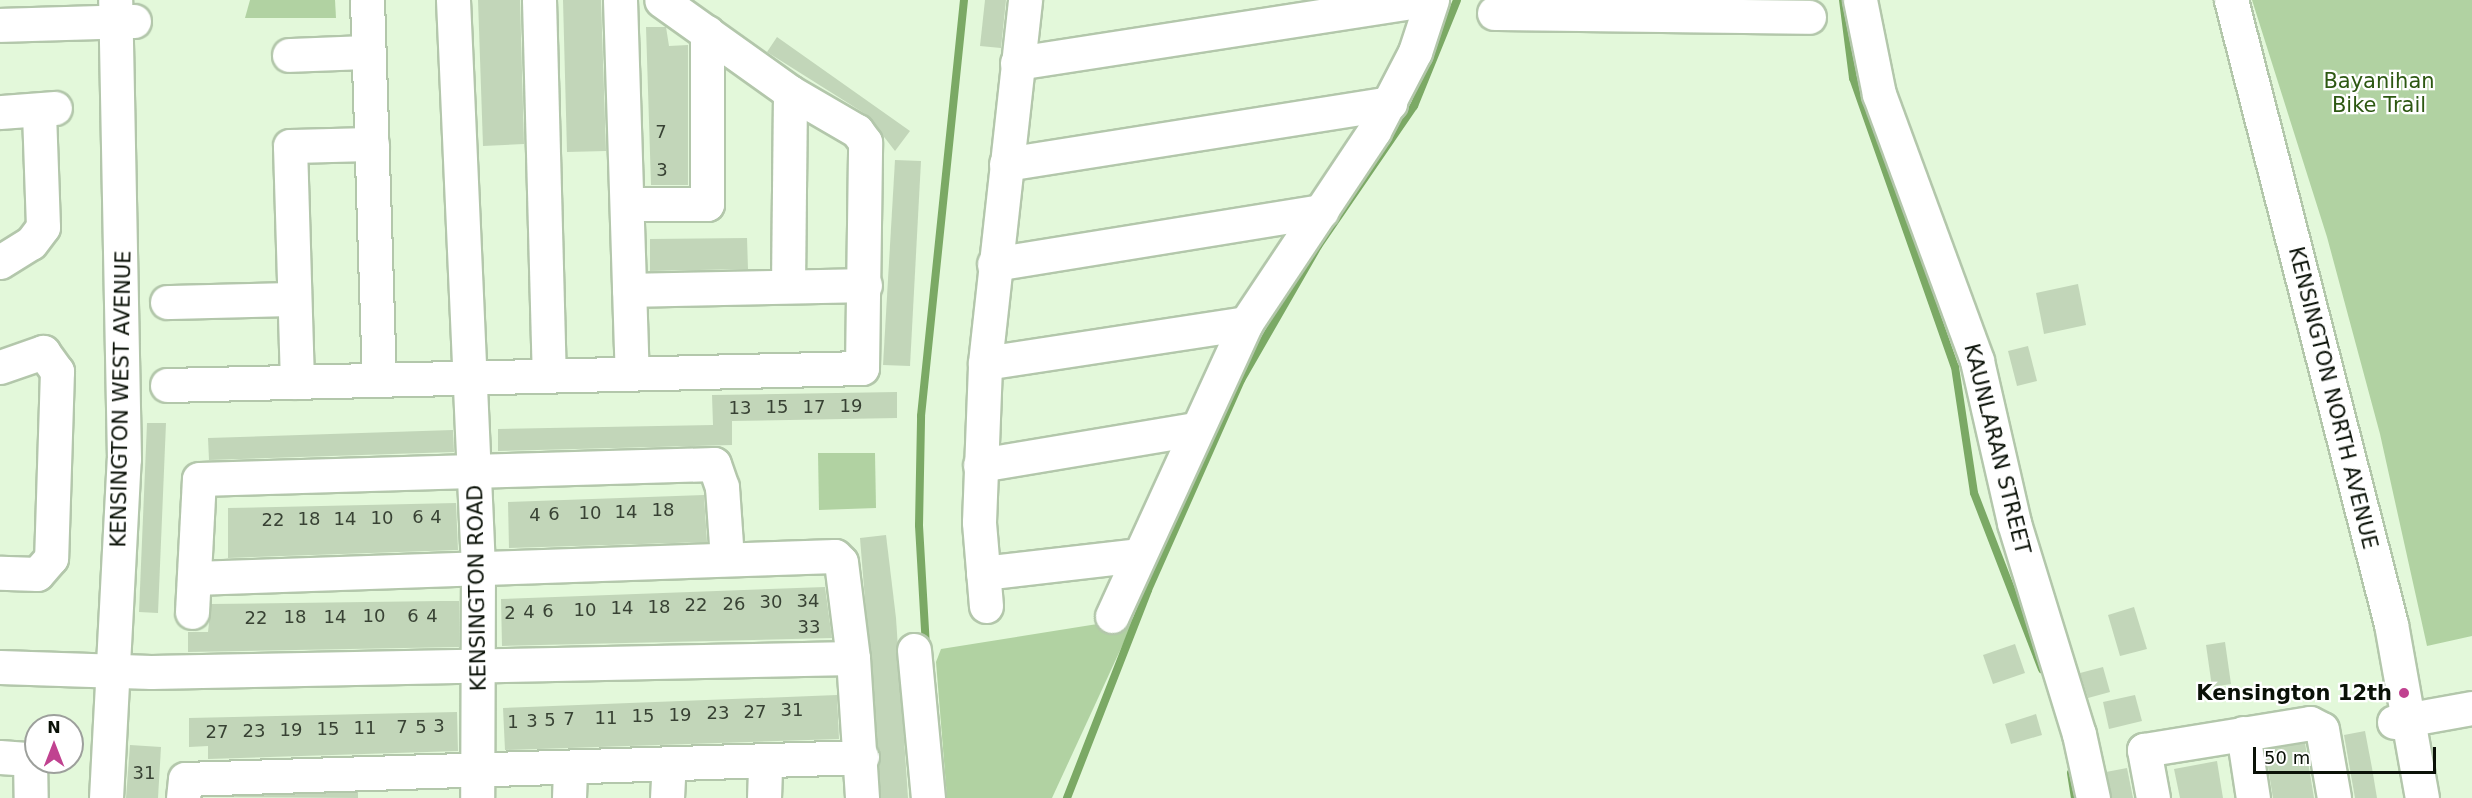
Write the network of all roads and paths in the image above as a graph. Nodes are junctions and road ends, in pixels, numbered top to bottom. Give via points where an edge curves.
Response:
1 (367, 0) edge
2 (453, 0) edge
3 (539, 0) edge
4 (620, 0) edge
5 (661, 0) edge
6 (1025, 0) edge
7 (1423, 0) edge
8 (1432, 0) edge
9 (1860, 0) edge
10 (2231, 0) edge
11 (1660, 7) edge
12 (1494, 13) dead end
13 (121, 14) edge
14 (1809, 17) dead end
15 (0, 25) edge
16 (707, 32) junction
17 (368, 52) junction
18 (289, 55) dead end
19 (1017, 63) junction
20 (790, 92) junction
21 (1390, 103) junction
22 (0, 112) edge
23 (372, 144) junction
24 (1006, 164) junction
25 (627, 204) junction
26 (1323, 211) junction
27 (0, 262) edge
28 (994, 264) junction
29 (865, 285) junction
30 (788, 286) junction
31 (629, 290) junction
32 (294, 299) junction
33 (168, 302) dead end
34 (1246, 323) junction
35 (985, 363) junction
36 (0, 367) edge
37 (632, 374) junction
38 (549, 376) junction
39 (471, 378) junction
40 (379, 380) junction
41 (297, 382) junction
42 (168, 385) dead end
43 (1195, 429) junction
44 (980, 465) junction
45 (475, 470) junction
46 (1138, 555) junction
47 (727, 559) junction
48 (478, 567) junction
49 (0, 573) edge
50 (983, 573) junction
51 (194, 578) junction
52 (986, 606) dead end
53 (192, 612) dead end
54 (1112, 616) dead end
55 (914, 650) dead end
56 (853, 658) junction
57 (479, 663) junction
58 (0, 667) edge
59 (114, 672) junction
60 (2472, 708) edge
61 (2402, 721) junction
62 (2243, 733) junction
63 (0, 757) edge
64 (862, 757) junction
65 (765, 760) junction
66 (669, 764) junction
67 (569, 783) edge
68 (478, 785) edge
69 (377, 786) edge
70 (278, 787) edge
71 (31, 798) edge
72 (106, 798) edge
73 (183, 798) edge
74 (667, 798) edge
75 (764, 798) edge
76 (862, 798) edge
77 (928, 798) edge
78 (2093, 798) edge
79 (2153, 798) edge
80 (2253, 798) edge
81 (2334, 798) edge
82 (2422, 798) edge

1 - 17 street
2 - 39 street, KENSINGTON ROAD
3 - 38 street
4 - 25 street
5 - 16 street
6 - 19 street
7 - 19 street
8 - 21 street
9 - 78 street, KAUNLARAN STREET via 1889,124 1977,361 2014,523 2079,734
10 - 61 street, KENSINGTON NORTH AVENUE via 2391,624
11 - 12 street
11 - 14 street
13 - 15 street
13 - 59 street, KENSINGTON WEST AVENUE via 124,459
16 - 20 street
16 - 25 street via 707,204
17 - 18 street
17 - 23 street
19 - 24 street
20 - 29 street via 857,131 864,142
20 - 30 street
21 - 24 street
21 - 26 street
22 - 27 street via 47,109 43,227 31,243
23 - 32 street via 290,146
23 - 40 street
24 - 28 street
25 - 31 street
26 - 28 street
26 - 34 street
28 - 35 street
29 - 30 street
29 - 37 street via 862,368
30 - 31 street
31 - 37 street
32 - 33 street
32 - 41 street
34 - 35 street
34 - 43 street
35 - 44 street
36 - 49 street via 43,352 57,371 51,558 38,574
37 - 38 street
38 - 39 street
39 - 40 street
39 - 45 street, KENSINGTON ROAD
40 - 41 street
41 - 42 street
43 - 44 street
43 - 46 street
44 - 50 street
45 - 47 street via 714,464 722,487
45 - 48 street, KENSINGTON ROAD
45 - 51 street via 199,479
46 - 50 street
46 - 54 street
47 - 48 street
47 - 56 street via 835,555 841,562
48 - 51 street
48 - 57 street, KENSINGTON ROAD
50 - 52 street
51 - 53 street
55 - 77 street
56 - 57 street
56 - 64 street
57 - 59 street
57 - 68 street, KENSINGTON ROAD
58 - 59 street
59 - 72 street, KENSINGTON WEST AVENUE
60 - 61 street
61 - 82 street, KENSINGTON NORTH AVENUE
62 - 79 street via 2144,750
62 - 80 street
62 - 81 street via 2318,724
63 - 71 street via 30,759
64 - 65 street
64 - 76 street
65 - 66 street
65 - 75 street
66 - 67 street
66 - 74 street
67 - 68 street
68 - 69 street
69 - 70 street
70 - 73 street via 185,779

